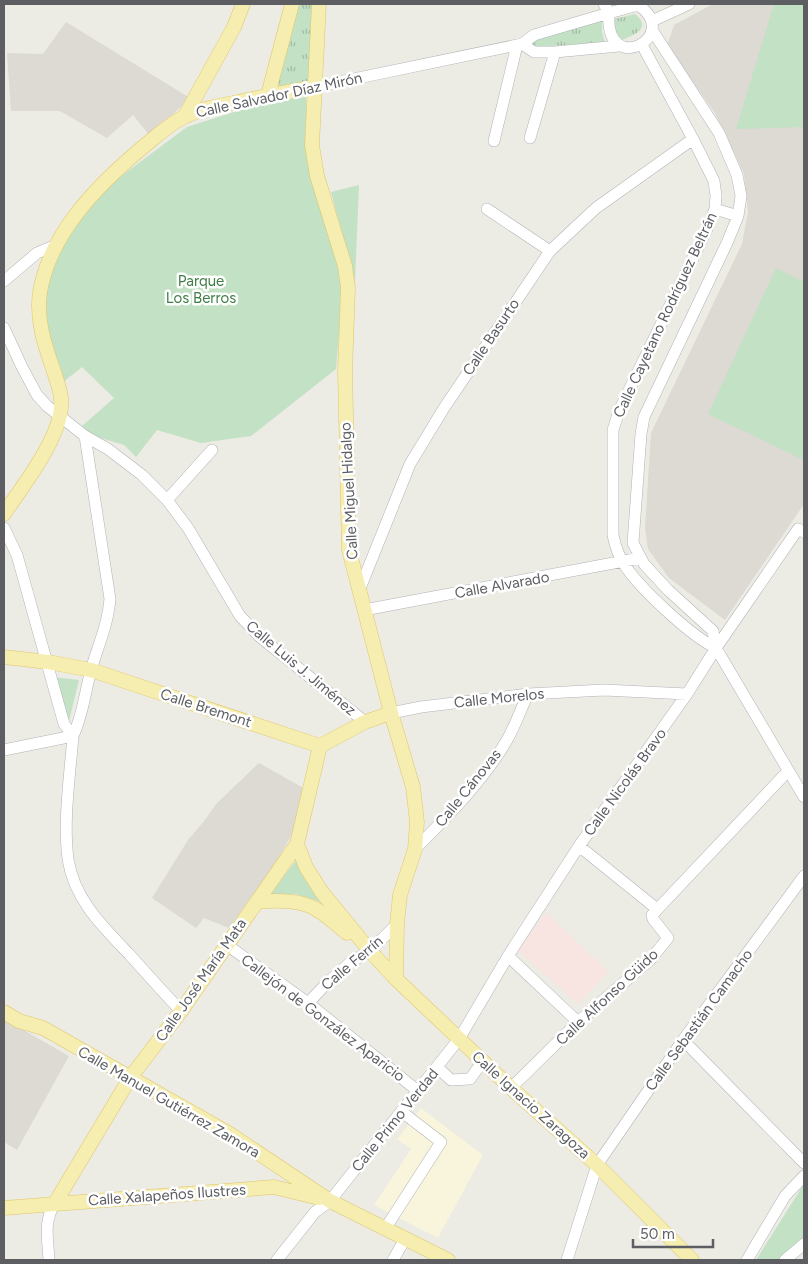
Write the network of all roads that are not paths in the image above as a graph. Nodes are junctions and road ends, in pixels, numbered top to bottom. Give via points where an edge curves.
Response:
1 (243, 4) edge
2 (292, 4) edge
3 (319, 4) edge
4 (640, 4) edge
5 (689, 4) edge
6 (607, 8) edge
7 (652, 26) junction
8 (520, 44) junction
9 (620, 46) junction
10 (642, 46) junction
11 (555, 52) junction
12 (315, 87) junction
13 (268, 95) junction
14 (185, 116) junction
15 (530, 138) dead end
16 (693, 139) junction
17 (494, 140) dead end
18 (487, 209) dead end
19 (715, 209) junction
20 (738, 216) junction
21 (58, 244) junction
22 (550, 251) junction
23 (4, 280) edge
24 (4, 328) edge
25 (60, 416) junction
26 (85, 436) junction
27 (212, 450) dead end
28 (167, 500) junction
29 (4, 514) edge
30 (4, 528) edge
31 (801, 530) edge
32 (640, 558) junction
33 (622, 563) junction
34 (359, 592) junction
35 (364, 610) junction
36 (716, 648) junction
37 (4, 657) edge
38 (48, 662) junction
39 (91, 670) junction
40 (528, 694) junction
41 (687, 694) junction
42 (391, 713) junction
43 (365, 722) junction
44 (72, 736) junction
45 (320, 746) junction
46 (4, 750) edge
47 (788, 771) junction
48 (804, 797) edge
49 (297, 844) junction
50 (579, 846) junction
51 (415, 850) junction
52 (804, 876) edge
53 (256, 902) junction
54 (656, 908) junction
55 (397, 924) junction
56 (226, 945) junction
57 (370, 951) junction
58 (508, 956) junction
59 (396, 979) junction
60 (308, 1003) junction
61 (181, 1011) junction
62 (4, 1012) edge
63 (578, 1022) junction
64 (458, 1039) junction
65 (683, 1040) junction
66 (483, 1061) junction
67 (437, 1067) junction
68 (130, 1078) junction
69 (511, 1088) junction
70 (418, 1091) junction
71 (402, 1112) junction
72 (804, 1163) edge
73 (597, 1165) junction
74 (804, 1176) edge
75 (330, 1201) junction
76 (55, 1203) junction
77 (4, 1208) edge
78 (385, 1229) junction
79 (404, 1238) junction
80 (804, 1244) edge
81 (49, 1260) edge
82 (277, 1260) edge
83 (393, 1260) edge
84 (448, 1260) edge
85 (567, 1260) edge
86 (692, 1260) edge
87 (747, 1260) edge
88 (785, 1260) edge

1 - 14 main road via 234,27
2 - 13 main road
3 - 12 main road, Calle Miguel Hidalgo
4 - 6 street
4 - 7 street via 647,11
5 - 7 street
6 - 8 street, Calle Salvador Díaz Mirón via 534,35
6 - 9 street via 611,38
7 - 10 street via 649,39
7 - 20 street, Calle Cayetano Rodríguez Beltrán via 719,133 737,175 741,196
8 - 11 street via 534,52
8 - 12 street, Calle Salvador Díaz Mirón
8 - 17 street
9 - 10 street via 631,49
9 - 11 street
10 - 16 street, Calle Cayetano Rodríguez Beltrán
11 - 15 street
12 - 13 main road, Calle Salvador Díaz Mirón
12 - 34 main road, Calle Miguel Hidalgo via 312,145 317,176 345,266 348,288 345,371 349,550
13 - 14 main road, Calle Salvador Díaz Mirón
14 - 21 main road, Calle Salvador Díaz Mirón via 122,165 93,194 72,219
16 - 19 street, Calle Cayetano Rodríguez Beltrán via 714,181
16 - 22 street, Calle Basurto via 596,208
18 - 22 street
19 - 20 street
19 - 33 street, Calle Cayetano Rodríguez Beltrán via 619,411 614,430 613,535
20 - 32 street, Calle Cayetano Rodríguez Beltrán via 644,417 633,543
21 - 23 street via 37,253
21 - 25 main road, Calle Salvador Díaz Mirón via 46,268 39,312 41,332 61,398
22 - 34 street, Calle Basurto via 410,464
24 - 25 street, Calle Luis J. Jiménez via 37,395
25 - 26 street, Calle Luis J. Jiménez
25 - 29 main road via 48,446
26 - 28 street, Calle Luis J. Jiménez via 142,475
26 - 39 street via 110,599 109,616
27 - 28 street
28 - 43 street, Calle Luis J. Jiménez via 188,528 240,616 259,636
30 - 38 street via 17,555
31 - 36 street, Calle Nicolás Bravo
32 - 33 street, Calle Alvarado
32 - 36 street, Calle Cayetano Rodríguez Beltrán via 668,590 713,631
33 - 35 street, Calle Alvarado
33 - 36 street, Calle Cayetano Rodríguez Beltrán via 657,602 704,642
34 - 35 main road, Calle Miguel Hidalgo
35 - 42 main road, Calle Miguel Hidalgo
36 - 41 street, Calle Nicolás Bravo
36 - 47 street, Calle Cayetano Rodríguez Beltrán
37 - 38 main road, Calle Bremont
38 - 39 main road, Calle Bremont
38 - 44 street via 64,724
39 - 44 street via 79,724
39 - 45 main road, Calle Bremont
40 - 41 street, Calle Morelos via 604,690
40 - 42 street, Calle Morelos via 421,706
40 - 51 street, Calle Cánovas via 507,740 485,771
41 - 50 street, Calle Nicolás Bravo
42 - 43 main road, Calle Morelos
42 - 51 main road, Calle Miguel Hidalgo via 414,788
43 - 45 main road, Calle Morelos
44 - 46 street
44 - 61 street via 67,826 72,875 80,895 98,921
45 - 49 main road, Calle José María Mata
47 - 48 street, Calle Cayetano Rodríguez Beltrán
47 - 54 street
49 - 53 main road, Calle José María Mata
49 - 57 main road, Calle Ignacio Zaragoza via 321,891
50 - 54 street
50 - 58 street, Calle Nicolás Bravo
51 - 55 main road, Calle Miguel Hidalgo via 400,895
52 - 65 street, Calle Sebastián Camacho
53 - 56 main road, Calle José María Mata
53 - 57 main road, Calle Ignacio Zaragoza via 274,900 318,909
54 - 63 street, Calle Alfonso Güido via 653,918 668,938 650,960
55 - 57 street, Calle Ferrín
55 - 59 main road, Calle Miguel Hidalgo
56 - 60 street, Callejón de González Aparicio
56 - 61 main road, Calle José María Mata
57 - 59 main road, Calle Ignacio Zaragoza
57 - 60 street, Calle Ferrín via 351,962
58 - 63 street
58 - 64 street, Calle Nicolás Bravo
59 - 64 main road, Calle Ignacio Zaragoza
60 - 70 street, Callejón de González Aparicio
61 - 68 main road, Calle José María Mata
62 - 68 main road, Calle Manuel Gutiérrez Zamora via 42,1028
63 - 69 street, Calle Alfonso Güido
64 - 66 main road, Calle Ignacio Zaragoza
64 - 67 street, Calle Primo Verdad
65 - 72 street
65 - 73 street, Calle Sebastián Camacho
66 - 67 street via 470,1079 451,1080
66 - 69 main road, Calle Ignacio Zaragoza
67 - 70 street, Calle Primo Verdad
68 - 75 main road, Calle Manuel Gutiérrez Zamora via 230,1134
68 - 76 main road, Calle José María Mata
69 - 73 main road, Calle Ignacio Zaragoza
70 - 71 street, Calle Primo Verdad
71 - 75 street, Calle Primo Verdad
71 - 78 street via 441,1142
73 - 85 street, Calle Sebastián Camacho
73 - 86 main road, Calle Ignacio Zaragoza
74 - 87 street via 785,1196
75 - 76 main road, Calle Xalapeños Ilustres via 274,1188
75 - 78 main road
75 - 82 street, Calle Primo Verdad via 316,1212
76 - 77 main road, Calle Xalapeños Ilustres
76 - 81 street via 47,1222
78 - 79 main road
79 - 83 street
79 - 84 main road
80 - 88 street

